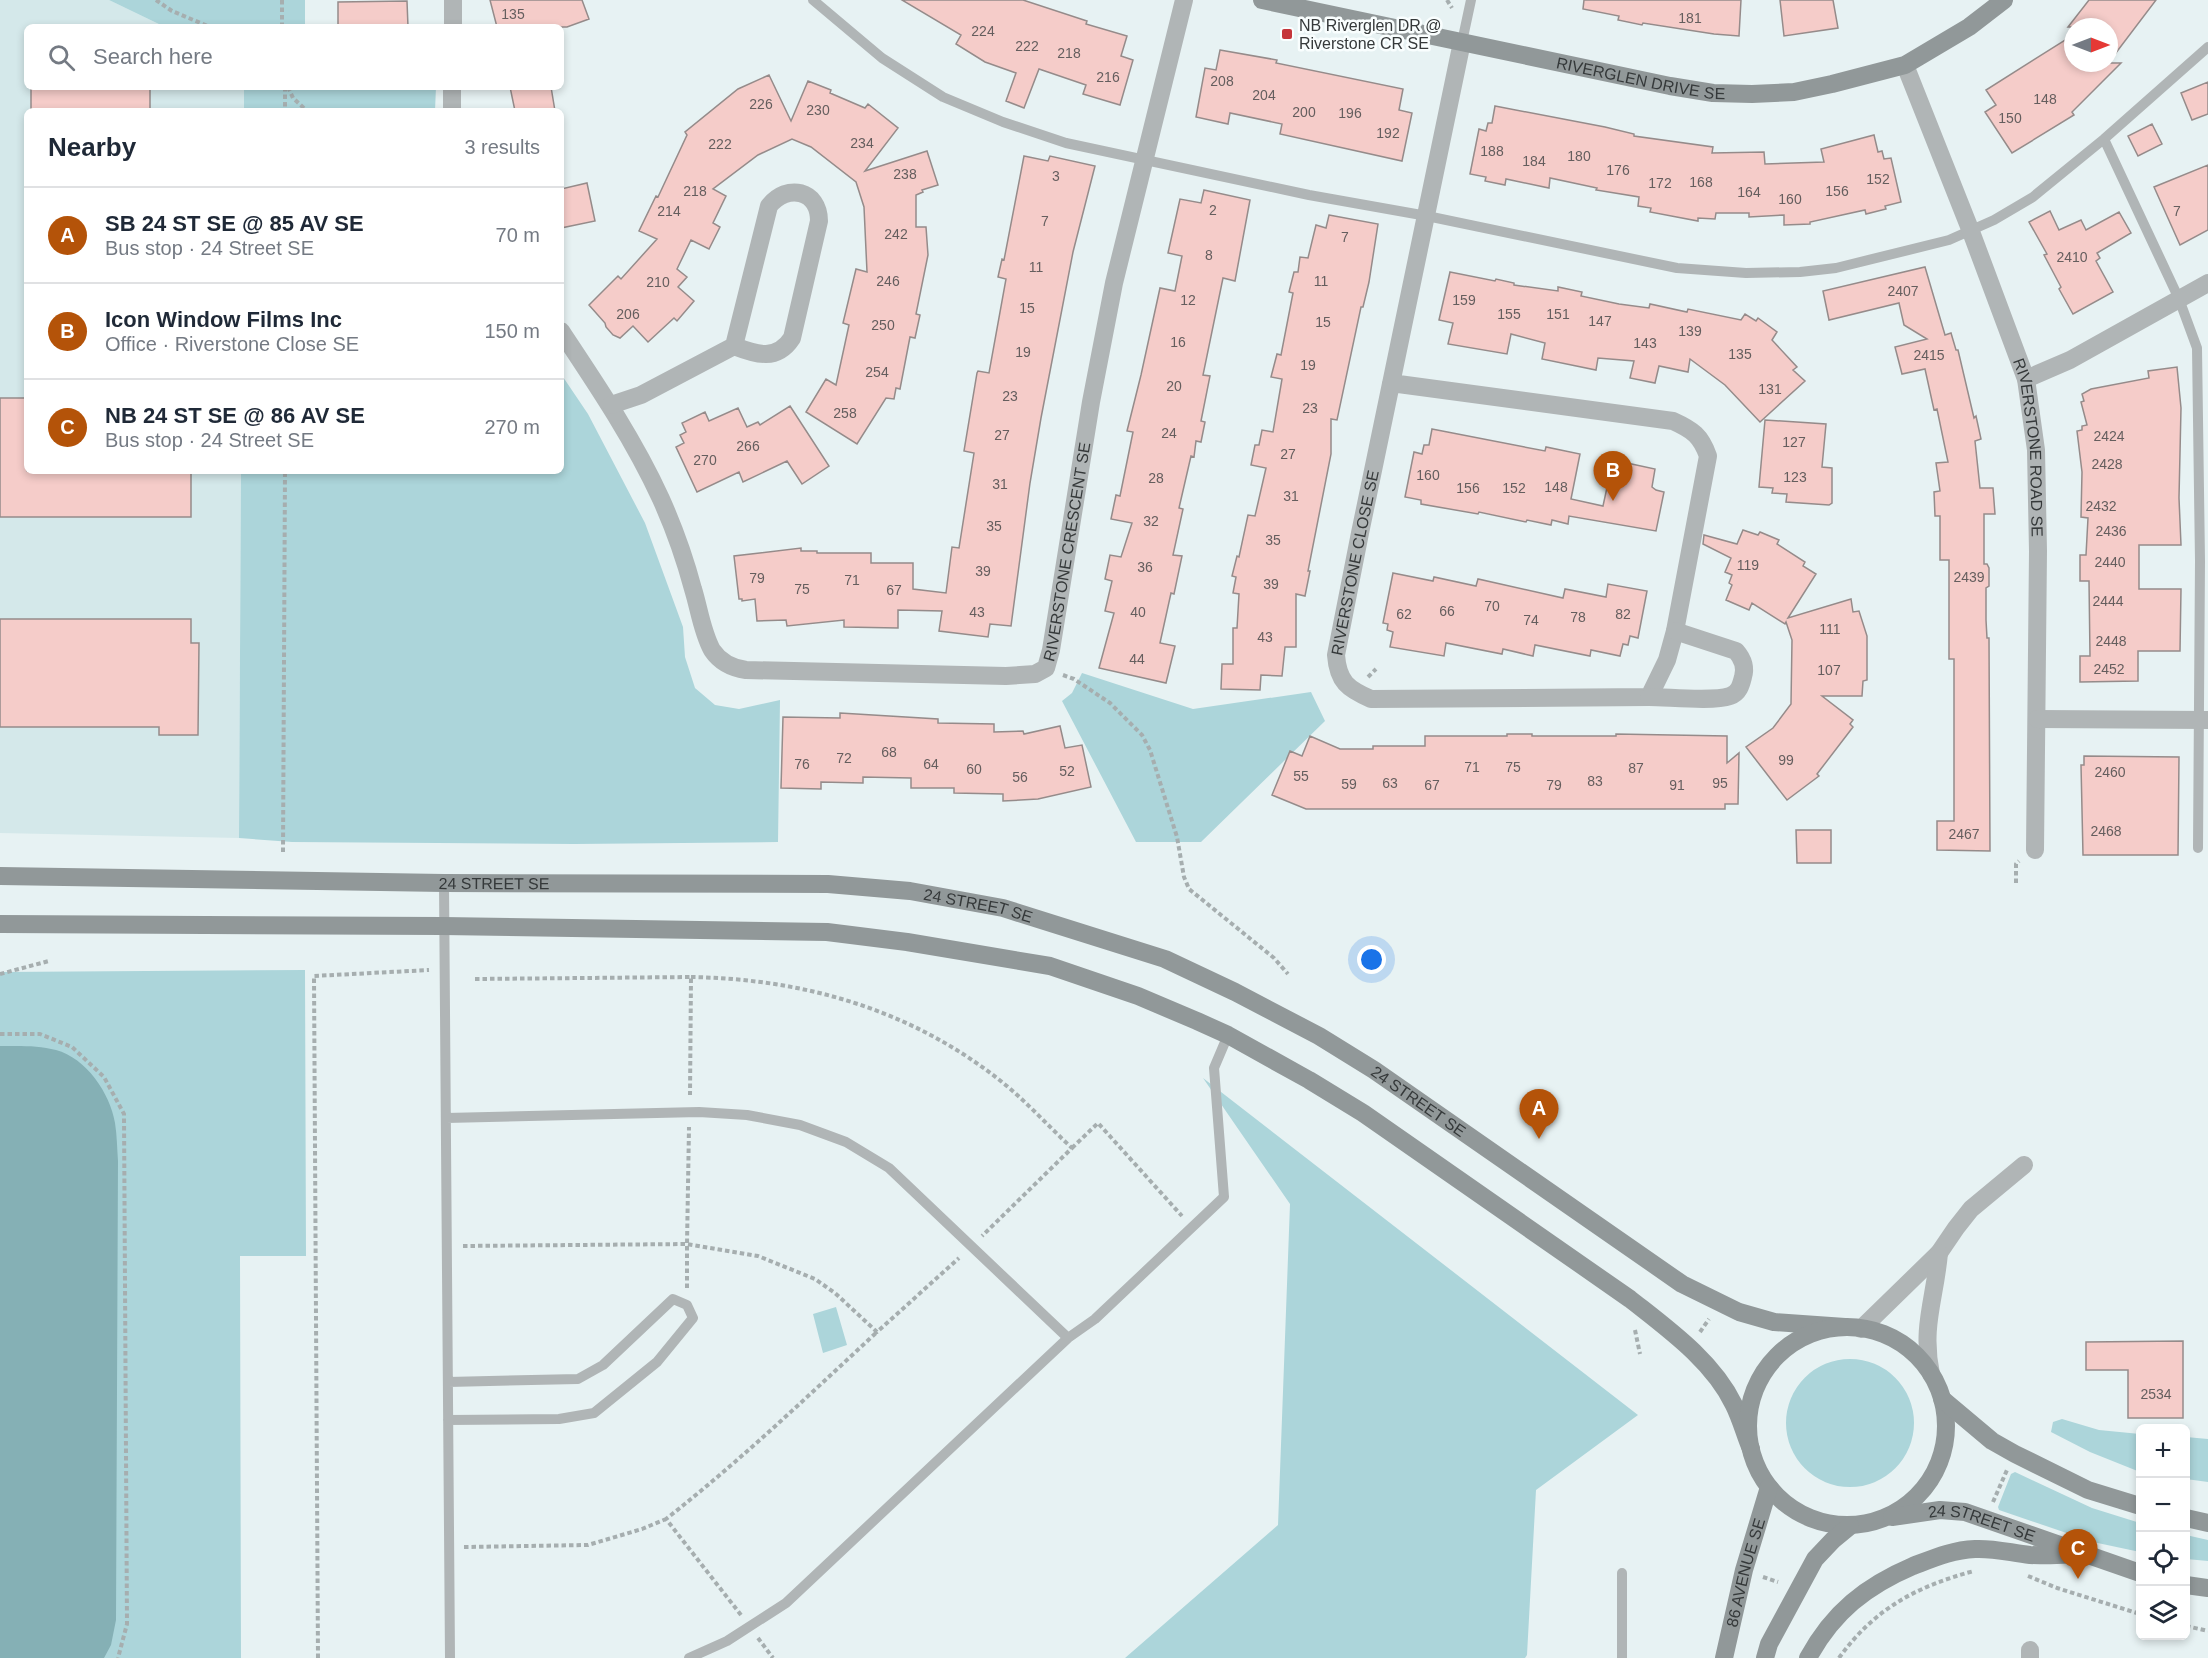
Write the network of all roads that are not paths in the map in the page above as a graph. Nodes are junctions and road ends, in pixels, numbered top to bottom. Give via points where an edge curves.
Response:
1 (453, 0) edge
2 (813, 0) edge
3 (1184, 0) edge
4 (1262, 0) edge
5 (1471, 0) edge
6 (2004, 0) edge
7 (453, 24) edge
8 (1462, 42) junction
9 (2208, 46) edge
10 (1905, 65) junction
11 (452, 90) edge
12 (452, 108) edge
13 (2104, 139) junction
14 (1145, 160) junction
15 (1427, 216) junction
16 (1970, 229) junction
17 (2208, 283) edge
18 (2179, 299) junction
19 (564, 335) edge
20 (734, 346) junction
21 (2026, 379) junction
22 (1391, 383) junction
23 (611, 405) junction
24 (2204, 561) edge
25 (1675, 631) junction
26 (1649, 697) junction
27 (2037, 719) junction
28 (2203, 720) edge
29 (2198, 848) dead end
30 (2035, 850) dead end
31 (0, 876) edge
32 (444, 883) junction
33 (0, 924) edge
34 (443, 926) junction
35 (1228, 1035) junction
36 (446, 1118) junction
37 (2025, 1165) dead end
38 (1939, 1253) junction
39 (1853, 1328) junction
40 (1068, 1338) junction
41 (1931, 1374) junction
42 (448, 1382) junction
43 (1942, 1398) junction
44 (448, 1420) junction
45 (1751, 1449) junction
46 (1769, 1487) junction
47 (2136, 1505) edge
48 (1887, 1517) junction
49 (2190, 1519) edge
50 (2208, 1523) edge
51 (1850, 1526) junction
52 (2085, 1554) junction
53 (2136, 1572) edge
54 (1622, 1574) dead end
55 (2190, 1586) edge
56 (2208, 1588) edge
57 (450, 1658) edge
58 (690, 1658) edge
59 (1622, 1658) edge
60 (1724, 1658) edge
61 (1765, 1658) edge
62 (1808, 1658) edge

1 - 7 street
2 - 14 lane via 882,58 944,97 1066,143
3 - 14 street, RIVERSTONE CRESCENT SE
4 - 8 main road, RIVERGLEN DRIVE SE
5 - 8 lane
6 - 10 main road, RIVERGLEN DRIVE SE via 1969,27
8 - 10 main road, RIVERGLEN DRIVE SE via 1713,93 1794,92
8 - 15 street, RIVERSTONE CLOSE SE
9 - 13 lane
10 - 16 street, RIVERSTONE ROAD SE
11 - 12 street
13 - 16 lane via 2033,197
13 - 18 lane
14 - 15 lane
14 - 23 street, RIVERSTONE CRESCENT SE via 1114,283 1091,402 1051,650 1046,668 1035,674 746,670 722,661 707,638 687,566 661,499
15 - 16 lane via 1677,268 1746,273 1836,267 1948,240
15 - 22 street, RIVERSTONE CLOSE SE
16 - 21 street, RIVERSTONE ROAD SE
17 - 18 street
18 - 21 street via 2070,360
18 - 24 lane via 2197,348
19 - 23 street, RIVERSTONE CRESCENT SE
20 - 20 street via 768,355 786,347 792,338 819,221 817,207 807,196 782,194 769,206
20 - 23 street
21 - 27 street, RIVERSTONE ROAD SE via 2036,450
22 - 25 street via 1673,422 1688,428 1702,441 1708,456
22 - 26 street, RIVERSTONE CLOSE SE via 1336,656 1343,682 1371,699
24 - 28 lane
25 - 26 street via 1667,660
25 - 26 street, RIVERSTONE CLOSE SE via 1736,651 1744,665 1741,686 1731,696 1718,698
27 - 28 street
27 - 30 street, RIVERSTONE ROAD SE
28 - 29 lane
31 - 32 main road, 24 STREET SE
32 - 34 lane
32 - 39 main road, 24 STREET SE via 828,884 910,891 1003,908 1078,930 1165,959 1319,1036 1682,1284 1739,1312 1774,1322
33 - 34 main road
34 - 35 main road via 827,932 907,942 1050,966 1138,996
34 - 36 lane
35 - 40 lane via 1214,1068 1224,1197 1095,1319
35 - 45 main road via 1363,1113 1662,1324 1723,1387
36 - 40 lane via 689,1112 747,1115 800,1125 846,1142 889,1168
36 - 42 lane
37 - 38 street via 1968,1213
38 - 39 street
38 - 41 street via 1927,1325 1926,1352
39 - 41 main road via 1875,1331 1899,1342
39 - 45 main road via 1814,1333 1797,1341 1771,1364 1752,1398 1748,1429
40 - 58 lane via 786,1603 727,1641
41 - 43 main road
42 - 44 lane
42 - 44 lane via 578,1379 603,1365 673,1299 687,1305 693,1318 657,1362 594,1413 559,1419
43 - 47 main road via 1992,1441 2088,1490
43 - 48 main road via 1946,1438 1934,1474 1914,1499
44 - 57 lane
45 - 46 main road
46 - 51 main road via 1790,1508 1806,1517
46 - 60 main road, 86 AVENUE SE via 1744,1570
48 - 51 main road
48 - 52 main road, 24 STREET SE via 1940,1510 1965,1512
49 - 50 main road
51 - 61 main road via 1815,1559
52 - 53 main road, 24 STREET SE
52 - 62 main road via 2030,1555 1978,1549 1937,1556 1860,1594 1834,1619
54 - 59 lane
55 - 56 main road

